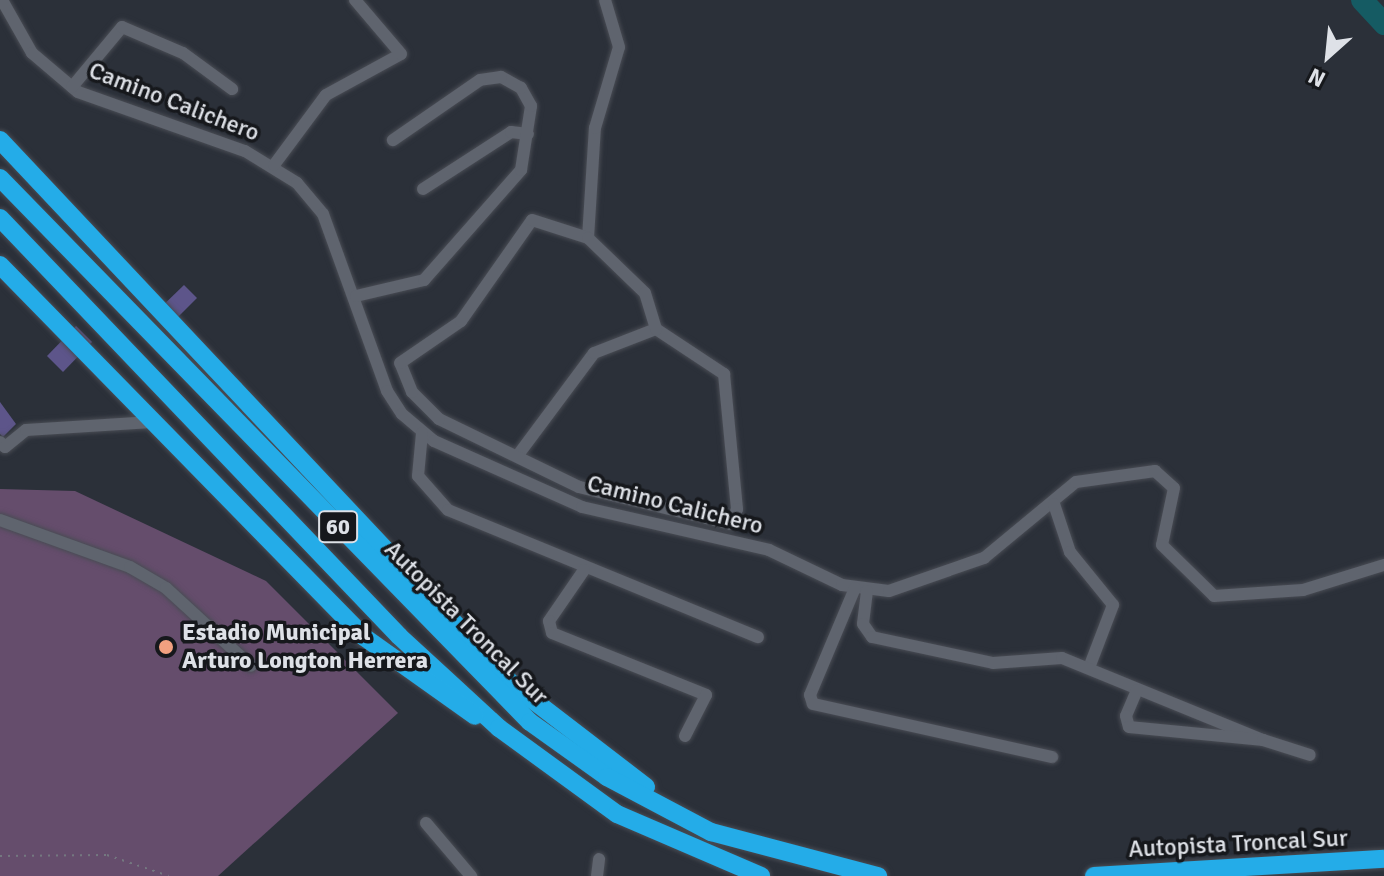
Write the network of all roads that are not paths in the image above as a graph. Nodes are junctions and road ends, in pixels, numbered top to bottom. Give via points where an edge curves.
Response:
1 (2, 0) edge
2 (355, 0) edge
3 (605, 0) edge
4 (72, 87) junction
5 (232, 89) dead end
6 (528, 134) junction
7 (0, 140) edge
8 (393, 140) dead end
9 (274, 165) junction
10 (0, 178) edge
11 (423, 189) dead end
12 (0, 218) edge
13 (588, 238) junction
14 (0, 265) edge
15 (356, 296) junction
16 (656, 329) junction
17 (400, 363) junction
18 (380, 371) junction
19 (152, 422) junction
20 (422, 433) junction
21 (0, 442) edge
22 (518, 455) junction
23 (1054, 504) junction
24 (0, 520) edge
25 (1384, 565) edge
26 (584, 570) junction
27 (861, 590) junction
28 (758, 637) dead end
29 (251, 666) dead end
30 (1089, 668) junction
31 (1137, 690) junction
32 (499, 728) junction
33 (685, 736) dead end
34 (1263, 740) junction
35 (1310, 755) dead end
36 (1052, 757) dead end
37 (426, 823) dead end
38 (711, 832) junction
39 (599, 859) dead end
40 (1384, 859) edge
41 (471, 876) edge
42 (597, 876) edge
43 (761, 876) edge
44 (878, 876) edge
45 (1094, 876) edge

1 - 4 street, Camino Calichero via 22,40
2 - 9 street via 401,54 326,95
3 - 13 street via 619,47 595,128
4 - 5 street via 122,27 183,53
4 - 9 street, Camino Calichero
6 - 8 street via 531,106 521,88 501,77 480,80
6 - 11 street via 511,132
6 - 15 street via 521,170 424,280
7 - 38 highway via 512,684 563,730
9 - 15 street, Camino Calichero via 323,214
10 - 38 highway, Autopista Troncal Sur / 60 via 506,701 607,777
12 - 32 highway, Autopista Troncal Sur / 60 via 399,636
13 - 16 street via 645,293
13 - 17 street via 525,224 461,321
14 - 19 highway
15 - 18 street, Camino Calichero
16 - 22 street via 594,353
16 - 22 street via 724,374 737,509 731,524 579,487
17 - 18 street
17 - 22 street via 412,392 439,419
18 - 20 street, Camino Calichero via 394,403
19 - 21 street via 26,430 5,447
19 - 32 highway via 364,637 448,701
20 - 26 street via 418,476 448,510
20 - 27 street, Camino Calichero via 582,507 769,550
23 - 25 street, Camino Calichero via 1076,482 1155,471 1174,488 1162,545 1194,583 1223,598 1303,590
23 - 27 street, Camino Calichero via 984,558 900,590
23 - 30 street via 1070,552 1113,605
24 - 29 street via 142,574
26 - 28 street
26 - 33 street via 549,621 552,633 706,695
27 - 30 street via 863,624 872,637 993,663 1062,658
27 - 36 street via 810,695 813,704
30 - 31 street
31 - 34 street
31 - 34 street via 1126,716 1129,727
32 - 43 highway, Autopista Troncal Sur / 60 via 617,814
34 - 35 street
37 - 41 street
38 - 44 highway, Autopista Troncal Sur / 60
39 - 42 street
40 - 45 highway, Autopista Troncal Sur

